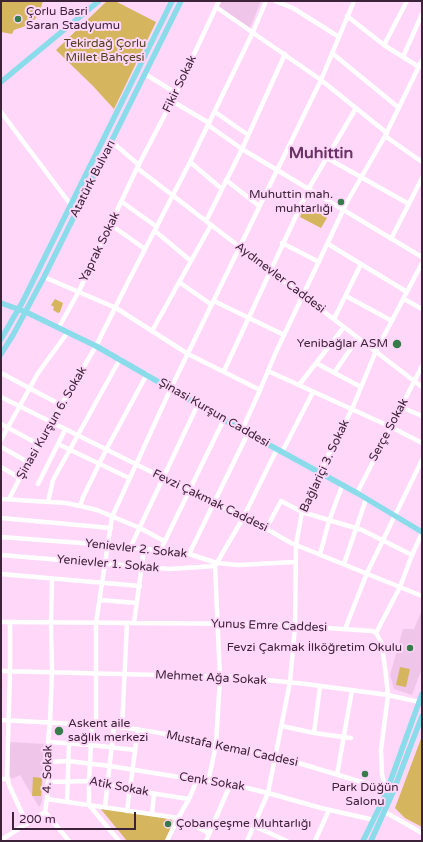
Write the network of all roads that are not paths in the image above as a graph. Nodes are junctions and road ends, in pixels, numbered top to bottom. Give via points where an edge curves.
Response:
1 (100, 1) edge
2 (172, 1) edge
3 (181, 1) edge
4 (219, 1) edge
5 (266, 1) edge
6 (275, 1) edge
7 (354, 1) edge
8 (407, 1) edge
9 (216, 7) junction
10 (422, 14) edge
11 (347, 16) junction
12 (253, 32) junction
13 (339, 37) junction
14 (384, 45) junction
15 (332, 53) junction
16 (285, 54) junction
17 (403, 57) junction
18 (421, 64) edge
19 (145, 74) junction
20 (321, 80) junction
21 (1, 82) edge
22 (176, 93) junction
23 (172, 101) junction
24 (356, 108) junction
25 (398, 108) junction
26 (1, 112) edge
27 (215, 112) junction
28 (209, 124) junction
29 (386, 134) junction
30 (248, 135) junction
31 (112, 142) junction
32 (242, 149) junction
33 (326, 158) junction
34 (190, 162) junction
35 (422, 162) edge
36 (138, 167) junction
37 (278, 169) junction
38 (361, 177) junction
39 (422, 178) edge
40 (226, 180) junction
41 (309, 188) junction
42 (222, 189) junction
43 (173, 196) junction
44 (122, 202) junction
45 (409, 204) junction
46 (72, 205) junction
47 (260, 206) junction
48 (344, 209) junction
49 (206, 221) junction
50 (111, 225) junction
51 (211, 225) junction
52 (156, 229) junction
53 (391, 239) junction
54 (282, 243) junction
55 (328, 244) junction
56 (240, 247) junction
57 (145, 249) junction
58 (422, 257) edge
59 (191, 261) junction
60 (319, 262) junction
61 (422, 263) edge
62 (361, 264) junction
63 (270, 270) junction
64 (44, 276) junction
65 (179, 282) junction
66 (79, 291) junction
67 (407, 292) junction
68 (303, 296) junction
69 (346, 296) junction
70 (404, 299) junction
71 (1, 303) edge
72 (213, 303) junction
73 (116, 308) junction
74 (422, 309) edge
75 (18, 310) junction
76 (26, 312) junction
77 (248, 318) junction
78 (334, 319) junction
79 (392, 321) junction
80 (59, 327) junction
81 (344, 327) junction
82 (152, 331) junction
83 (68, 332) junction
84 (284, 335) junction
85 (358, 338) junction
86 (1, 339) edge
87 (96, 346) junction
88 (376, 351) junction
89 (1, 354) edge
90 (188, 354) junction
91 (120, 359) junction
92 (316, 362) junction
93 (422, 366) edge
94 (224, 371) junction
95 (268, 371) junction
96 (1, 373) edge
97 (334, 373) junction
98 (147, 374) junction
99 (415, 381) junction
100 (299, 385) junction
101 (361, 387) junction
102 (422, 387) edge
103 (30, 388) junction
104 (171, 388) junction
105 (260, 390) junction
106 (313, 392) junction
107 (1, 398) edge
108 (198, 404) junction
109 (61, 405) junction
110 (19, 406) junction
111 (401, 407) junction
112 (352, 409) junction
113 (422, 416) edge
114 (224, 419) junction
115 (51, 422) junction
116 (1, 424) edge
117 (391, 427) junction
118 (8, 428) junction
119 (65, 430) junction
120 (242, 430) junction
121 (248, 433) junction
122 (78, 436) junction
123 (1, 440) edge
124 (422, 443) edge
125 (38, 444) junction
126 (58, 444) junction
127 (1, 447) edge
128 (71, 450) junction
129 (106, 450) junction
130 (280, 451) junction
131 (422, 460) edge
132 (28, 462) junction
133 (99, 463) junction
134 (135, 464) junction
135 (1, 467) edge
136 (319, 473) junction
137 (20, 478) junction
138 (129, 478) junction
139 (162, 478) junction
140 (38, 484) dead end
141 (342, 486) junction
142 (188, 490) junction
143 (357, 493) junction
144 (1, 499) edge
145 (9, 499) junction
146 (366, 499) junction
147 (48, 502) junction
148 (214, 503) junction
149 (80, 506) junction
150 (302, 512) junction
151 (395, 516) junction
152 (112, 517) junction
153 (1, 518) edge
154 (243, 518) junction
155 (329, 520) junction
156 (111, 528) junction
157 (140, 528) junction
158 (266, 529) junction
159 (356, 529) junction
160 (422, 533) edge
161 (1, 537) edge
162 (164, 541) junction
163 (382, 541) junction
164 (108, 545) junction
165 (296, 545) junction
166 (130, 548) junction
167 (144, 549) junction
168 (160, 551) junction
169 (189, 554) junction
170 (320, 554) junction
171 (1, 555) edge
172 (412, 555) junction
173 (295, 562) junction
174 (105, 564) junction
175 (344, 564) junction
176 (216, 565) junction
177 (142, 567) junction
178 (367, 573) junction
179 (1, 574) edge
180 (52, 578) junction
181 (102, 582) junction
182 (140, 586) junction
183 (400, 587) junction
184 (422, 596) edge
185 (100, 600) junction
186 (137, 603) junction
187 (1, 622) edge
188 (10, 622) junction
189 (51, 622) junction
190 (96, 623) junction
191 (127, 623) junction
192 (134, 623) junction
193 (218, 624) junction
194 (295, 626) junction
195 (345, 629) junction
196 (376, 633) junction
197 (1, 671) edge
198 (10, 671) junction
199 (52, 672) junction
200 (96, 674) junction
201 (125, 674) junction
202 (220, 677) junction
203 (290, 682) junction
204 (320, 686) junction
205 (352, 690) junction
206 (422, 694) edge
207 (388, 695) junction
208 (419, 702) junction
209 (422, 716) edge
210 (1, 720) edge
211 (9, 720) junction
212 (50, 722) junction
213 (94, 725) junction
214 (114, 726) junction
215 (282, 726) junction
216 (122, 728) junction
217 (138, 730) junction
218 (314, 733) junction
219 (344, 737) junction
220 (351, 738) dead end
221 (48, 742) junction
222 (69, 744) junction
223 (216, 744) junction
224 (91, 745) junction
225 (112, 748) junction
226 (135, 750) junction
227 (276, 756) junction
228 (68, 761) junction
229 (48, 762) junction
230 (90, 763) junction
231 (110, 766) junction
232 (132, 770) junction
233 (337, 775) junction
234 (1, 779) edge
235 (8, 779) junction
236 (197, 780) junction
237 (68, 781) junction
238 (89, 781) junction
239 (48, 782) junction
240 (208, 782) junction
241 (108, 784) junction
242 (230, 785) junction
243 (130, 787) junction
244 (390, 791) junction
245 (268, 792) junction
246 (154, 794) junction
247 (385, 796) junction
248 (47, 798) junction
249 (189, 799) junction
250 (68, 802) junction
251 (89, 805) junction
252 (105, 807) junction
253 (127, 810) junction
254 (329, 810) junction
255 (45, 812) junction
256 (385, 812) junction
257 (152, 814) junction
258 (178, 818) junction
259 (374, 820) junction
260 (380, 823) junction
261 (27, 824) junction
262 (254, 826) junction
263 (209, 833) junction
264 (422, 833) edge
265 (1, 840) edge
266 (67, 840) edge
267 (119, 841) edge
268 (167, 841) edge
269 (206, 841) edge
270 (248, 841) edge
271 (287, 841) edge
272 (315, 841) edge
273 (363, 841) edge
274 (371, 841) edge

1 - 21 main road
2 - 46 main road, Atatürk Bulvarı
3 - 19 main road, Atatürk Bulvarı
4 - 9 street, Fikir Sokak
5 - 12 street, Şinasi Kurşun 6. Sokak
6 - 13 street via 293,8
7 - 11 street
8 - 14 street
9 - 12 street
9 - 22 street, Fikir Sokak
10 - 17 street
11 - 13 street
11 - 14 street
12 - 16 street
12 - 27 street, Şinasi Kurşun 6. Sokak
13 - 15 street
14 - 17 street
15 - 20 street
15 - 25 street
16 - 20 street
16 - 30 street
17 - 18 street
18 - 25 street
19 - 22 street
19 - 31 main road, Atatürk Bulvarı
20 - 24 street
20 - 37 street
22 - 23 street, Fikir Sokak
23 - 28 street
23 - 36 street, Fikir Sokak
24 - 29 street
24 - 33 street
25 - 29 street
26 - 46 street
27 - 28 street, Şinasi Kurşun 6. Sokak
27 - 30 street
28 - 32 street
28 - 34 street, Şinasi Kurşun 6. Sokak
29 - 35 street
29 - 38 street
30 - 32 street
31 - 36 street, Aydınevler Caddesi
31 - 64 main road, Atatürk Bulvarı
32 - 37 street
32 - 40 street
33 - 38 street
33 - 41 street
34 - 42 street
34 - 43 street, Şinasi Kurşun 6. Sokak
36 - 43 street, Aydınevler Caddesi
36 - 44 street, Yaprak Sokak
37 - 41 street
37 - 47 street
38 - 45 street
38 - 48 street
39 - 45 street
40 - 42 street
40 - 47 street
41 - 48 street
41 - 54 street
42 - 49 street
43 - 49 street, Aydınevler Caddesi
43 - 52 street, Şinasi Kurşun 6. Sokak
44 - 50 street, Yaprak Sokak
44 - 52 street
45 - 53 street
46 - 75 main road, Atatürk Bulvarı
47 - 56 street
48 - 53 street
48 - 55 street
49 - 51 street, Aydınevler Caddesi
50 - 57 street
50 - 66 street, Yaprak Sokak
51 - 56 street, Aydınevler Caddesi
51 - 59 street
52 - 57 street, Şinasi Kurşun 6. Sokak
52 - 59 street
53 - 58 street
54 - 60 street
54 - 63 street
55 - 60 street
55 - 62 street
56 - 63 street, Aydınevler Caddesi
56 - 72 street
57 - 73 street, Şinasi Kurşun 6. Sokak
59 - 65 street
60 - 68 street
61 - 67 street, Bağlariçi 3. Sokak
62 - 67 street
62 - 69 street
63 - 68 street, Aydınevler Caddesi
63 - 77 street
64 - 66 street
64 - 76 main road, Atatürk Bulvarı
65 - 72 street
65 - 82 street
66 - 73 street
66 - 80 street, Yaprak Sokak
67 - 70 street, Bağlariçi 3. Sokak
68 - 78 street, Aydınevler Caddesi
68 - 84 street
69 - 78 street
69 - 79 street
70 - 74 street
70 - 79 street, Bağlariçi 3. Sokak
71 - 75 main road, Şinasi Kurşun Caddesi
72 - 77 street
72 - 90 street
73 - 82 street
73 - 87 street, Şinasi Kurşun 6. Sokak
75 - 76 main road, Şinasi Kurşun Caddesi
75 - 86 main road, Atatürk Bulvarı
76 - 80 main road, Şinasi Kurşun Caddesi
76 - 89 main road, Atatürk Bulvarı
77 - 84 street
77 - 94 street
78 - 81 street, Aydınevler Caddesi
79 - 88 street, Bağlariçi 3. Sokak
80 - 83 main road, Şinasi Kurşun Caddesi
81 - 85 street, Aydınevler Caddesi
81 - 92 street
82 - 90 street
83 - 87 main road, Şinasi Kurşun Caddesi
83 - 103 street
84 - 95 street
85 - 88 street, Aydınevler Caddesi
85 - 97 street
87 - 91 main road, Şinasi Kurşun Caddesi
87 - 109 street, Şinasi Kurşun 6. Sokak
88 - 99 street, Aydınevler Caddesi
88 - 101 street, Bağlariçi 3. Sokak
90 - 94 street
90 - 104 street
91 - 98 main road, Şinasi Kurşun Caddesi
91 - 122 street
92 - 97 street
92 - 100 street
93 - 99 street, Serçe Sokak
94 - 105 street
95 - 100 street
95 - 105 street
96 - 103 street
97 - 101 street
98 - 104 main road, Şinasi Kurşun Caddesi
98 - 129 street
99 - 102 street, Aydınevler Caddesi
99 - 111 street, Serçe Sokak
100 - 106 street
101 - 112 street, Bağlariçi 3. Sokak
103 - 109 street
103 - 110 street
104 - 108 main road, Şinasi Kurşun Caddesi
104 - 134 street
105 - 120 street
106 - 112 street
106 - 130 street
107 - 110 street, Fevzi Çakmak Caddesi
108 - 114 main road, Şinasi Kurşun Caddesi
108 - 139 street
109 - 115 street, Şinasi Kurşun 6. Sokak
110 - 115 street, Fevzi Çakmak Caddesi
110 - 118 street
111 - 113 street
111 - 117 street, Serçe Sokak
112 - 117 street
112 - 136 street, Bağlariçi 3. Sokak
114 - 120 main road, Şinasi Kurşun Caddesi
114 - 142 street
115 - 119 street, Fevzi Çakmak Caddesi
115 - 125 street, Şinasi Kurşun 6. Sokak
116 - 118 street
117 - 124 street
117 - 143 street, Serçe Sokak
118 - 123 street
118 - 125 street
119 - 122 street, Fevzi Çakmak Caddesi
119 - 126 street
120 - 121 main road, Şinasi Kurşun Caddesi
121 - 130 main road, Şinasi Kurşun Caddesi
121 - 148 street
122 - 128 street
122 - 129 street, Fevzi Çakmak Caddesi
125 - 132 street, Şinasi Kurşun 6. Sokak
126 - 128 street
126 - 140 street
127 - 132 street
128 - 133 street
128 - 147 street via 53,480
129 - 133 street
129 - 134 street, Fevzi Çakmak Caddesi
130 - 136 main road, Şinasi Kurşun Caddesi
130 - 154 street
131 - 151 street
132 - 137 street, Şinasi Kurşun 6. Sokak
133 - 138 street
133 - 149 street
134 - 138 street
134 - 139 street, Fevzi Çakmak Caddesi
135 - 137 street
136 - 141 main road, Şinasi Kurşun Caddesi
136 - 150 street, Bağlariçi 3. Sokak
137 - 145 street, Şinasi Kurşun 6. Sokak
138 - 152 street
139 - 142 street, Fevzi Çakmak Caddesi
139 - 157 street
141 - 143 main road, Şinasi Kurşun Caddesi
141 - 155 street
142 - 148 street, Fevzi Çakmak Caddesi
142 - 162 street
143 - 146 main road, Şinasi Kurşun Caddesi
144 - 145 street
145 - 147 street
146 - 151 main road, Şinasi Kurşun Caddesi
146 - 159 street
147 - 149 street
148 - 154 street, Fevzi Çakmak Caddesi
148 - 169 street
149 - 152 street
150 - 155 street
150 - 158 street via 281,501
150 - 165 street, Bağlariçi 3. Sokak
151 - 160 main road, Şinasi Kurşun Caddesi
151 - 163 street
152 - 156 street
152 - 157 street
153 - 156 street
154 - 158 street, Fevzi Çakmak Caddesi
154 - 176 street
155 - 159 street
155 - 170 street
156 - 164 street
157 - 162 street
157 - 166 street
158 - 165 street, Fevzi Çakmak Caddesi
159 - 163 street
159 - 175 street
160 - 172 street
161 - 164 street, Yenievler 2. Sokak
162 - 168 street
163 - 172 street
163 - 178 street
164 - 166 street, Yenievler 2. Sokak
164 - 174 street
165 - 170 street, Fevzi Çakmak Caddesi
165 - 173 street, Bağlariçi 3. Sokak
166 - 167 street, Yenievler 2. Sokak
167 - 168 street, Yenievler 2. Sokak
167 - 177 street
168 - 169 street, Yenievler 2. Sokak
169 - 176 street, Yenievler 2. Sokak
170 - 175 street, Fevzi Çakmak Caddesi
171 - 174 street, Yenievler 1. Sokak
172 - 183 street
173 - 176 street, Yenievler 2. Sokak
173 - 194 street, Bağlariçi 3. Sokak
174 - 177 street, Yenievler 1. Sokak
174 - 181 street
175 - 178 street, Fevzi Çakmak Caddesi
176 - 177 street, Yenievler 1. Sokak via 170,569
176 - 193 street
177 - 182 street
178 - 183 street, Fevzi Çakmak Caddesi
178 - 195 street
179 - 180 street
180 - 181 street
180 - 189 street, 4. Sokak
181 - 182 street
181 - 185 street
182 - 186 street
183 - 184 street, Fevzi Çakmak Caddesi
183 - 196 street
185 - 186 street
185 - 190 street
186 - 192 street
187 - 188 street, Yunus Emre Caddesi
188 - 189 street, Yunus Emre Caddesi
188 - 198 street
189 - 190 street, Yunus Emre Caddesi
189 - 199 street, 4. Sokak
190 - 191 street, Yunus Emre Caddesi
190 - 200 street
191 - 192 street, Yunus Emre Caddesi
191 - 201 street
192 - 193 street, Yunus Emre Caddesi
193 - 194 street, Yunus Emre Caddesi
193 - 202 street
194 - 195 street, Yunus Emre Caddesi
194 - 203 street, Bağlariçi 3. Sokak
195 - 196 street, Yunus Emre Caddesi
196 - 207 street via 381,642
197 - 198 street, Mehmet Ağa Sokak
198 - 199 street, Mehmet Ağa Sokak
198 - 211 street
199 - 200 street, Mehmet Ağa Sokak
199 - 212 street, 4. Sokak
200 - 201 street, Mehmet Ağa Sokak
200 - 213 street
201 - 202 street, Mehmet Ağa Sokak
201 - 216 street
202 - 203 street, Mehmet Ağa Sokak
202 - 223 street
203 - 204 street, Mehmet Ağa Sokak
203 - 215 street, Bağlariçi 3. Sokak
204 - 205 street, Mehmet Ağa Sokak
204 - 218 street
205 - 207 street, Mehmet Ağa Sokak
205 - 219 street
206 - 208 main road
207 - 208 street, Mehmet Ağa Sokak
207 - 244 street via 382,774 384,783
208 - 244 main road
209 - 244 main road
210 - 211 street, Mustafa Kemal Caddesi
211 - 212 street, Mustafa Kemal Caddesi
211 - 235 street
212 - 213 street, Mustafa Kemal Caddesi
212 - 221 street, 4. Sokak
213 - 214 street, Mustafa Kemal Caddesi
213 - 224 street
214 - 216 street, Mustafa Kemal Caddesi
214 - 225 street
215 - 218 street
215 - 227 street, Bağlariçi 3. Sokak
216 - 217 street, Mustafa Kemal Caddesi
217 - 223 street, Mustafa Kemal Caddesi
217 - 226 street
218 - 219 street
219 - 220 street
219 - 233 street
221 - 222 street
221 - 229 street, 4. Sokak
222 - 224 street
222 - 228 street
223 - 227 street, Mustafa Kemal Caddesi
223 - 240 street
224 - 225 street
224 - 230 street
225 - 226 street
225 - 231 street
226 - 232 street
227 - 233 street, Mustafa Kemal Caddesi
227 - 245 street, Bağlariçi 3. Sokak
228 - 229 street, Cenk Sokak
228 - 230 street, Cenk Sokak
228 - 237 street
229 - 239 street, 4. Sokak
230 - 231 street, Cenk Sokak
230 - 238 street
231 - 232 street, Cenk Sokak
231 - 241 street
232 - 236 street, Cenk Sokak
232 - 243 street
233 - 244 street, Mustafa Kemal Caddesi
234 - 235 street
235 - 261 street
236 - 240 street, Cenk Sokak
236 - 249 street
237 - 238 street, Atik Sokak
237 - 239 street, Atik Sokak
237 - 250 street
238 - 241 street, Atik Sokak
238 - 251 street
239 - 248 street, 4. Sokak
240 - 242 street, Cenk Sokak
241 - 243 street, Atik Sokak
241 - 252 street
242 - 245 street, Cenk Sokak
242 - 263 street
243 - 246 street, Atik Sokak
243 - 253 street
244 - 247 main road
244 - 256 main road
245 - 254 street, Cenk Sokak
245 - 262 street, Bağlariçi 3. Sokak
246 - 249 street, Atik Sokak
246 - 257 street
247 - 256 main road
247 - 259 main road
248 - 250 street
248 - 255 street, 4. Sokak
249 - 258 street
250 - 251 street
251 - 252 street
251 - 267 street
252 - 253 street
253 - 257 street
254 - 259 street, Cenk Sokak
254 - 272 street
255 - 261 street
255 - 266 street
256 - 259 main road
256 - 260 main road
256 - 264 street
257 - 258 street
258 - 263 street
258 - 268 street
259 - 260 main road
259 - 273 main road
260 - 274 main road
261 - 265 street
262 - 270 street, Bağlariçi 3. Sokak
262 - 271 street
263 - 269 street

